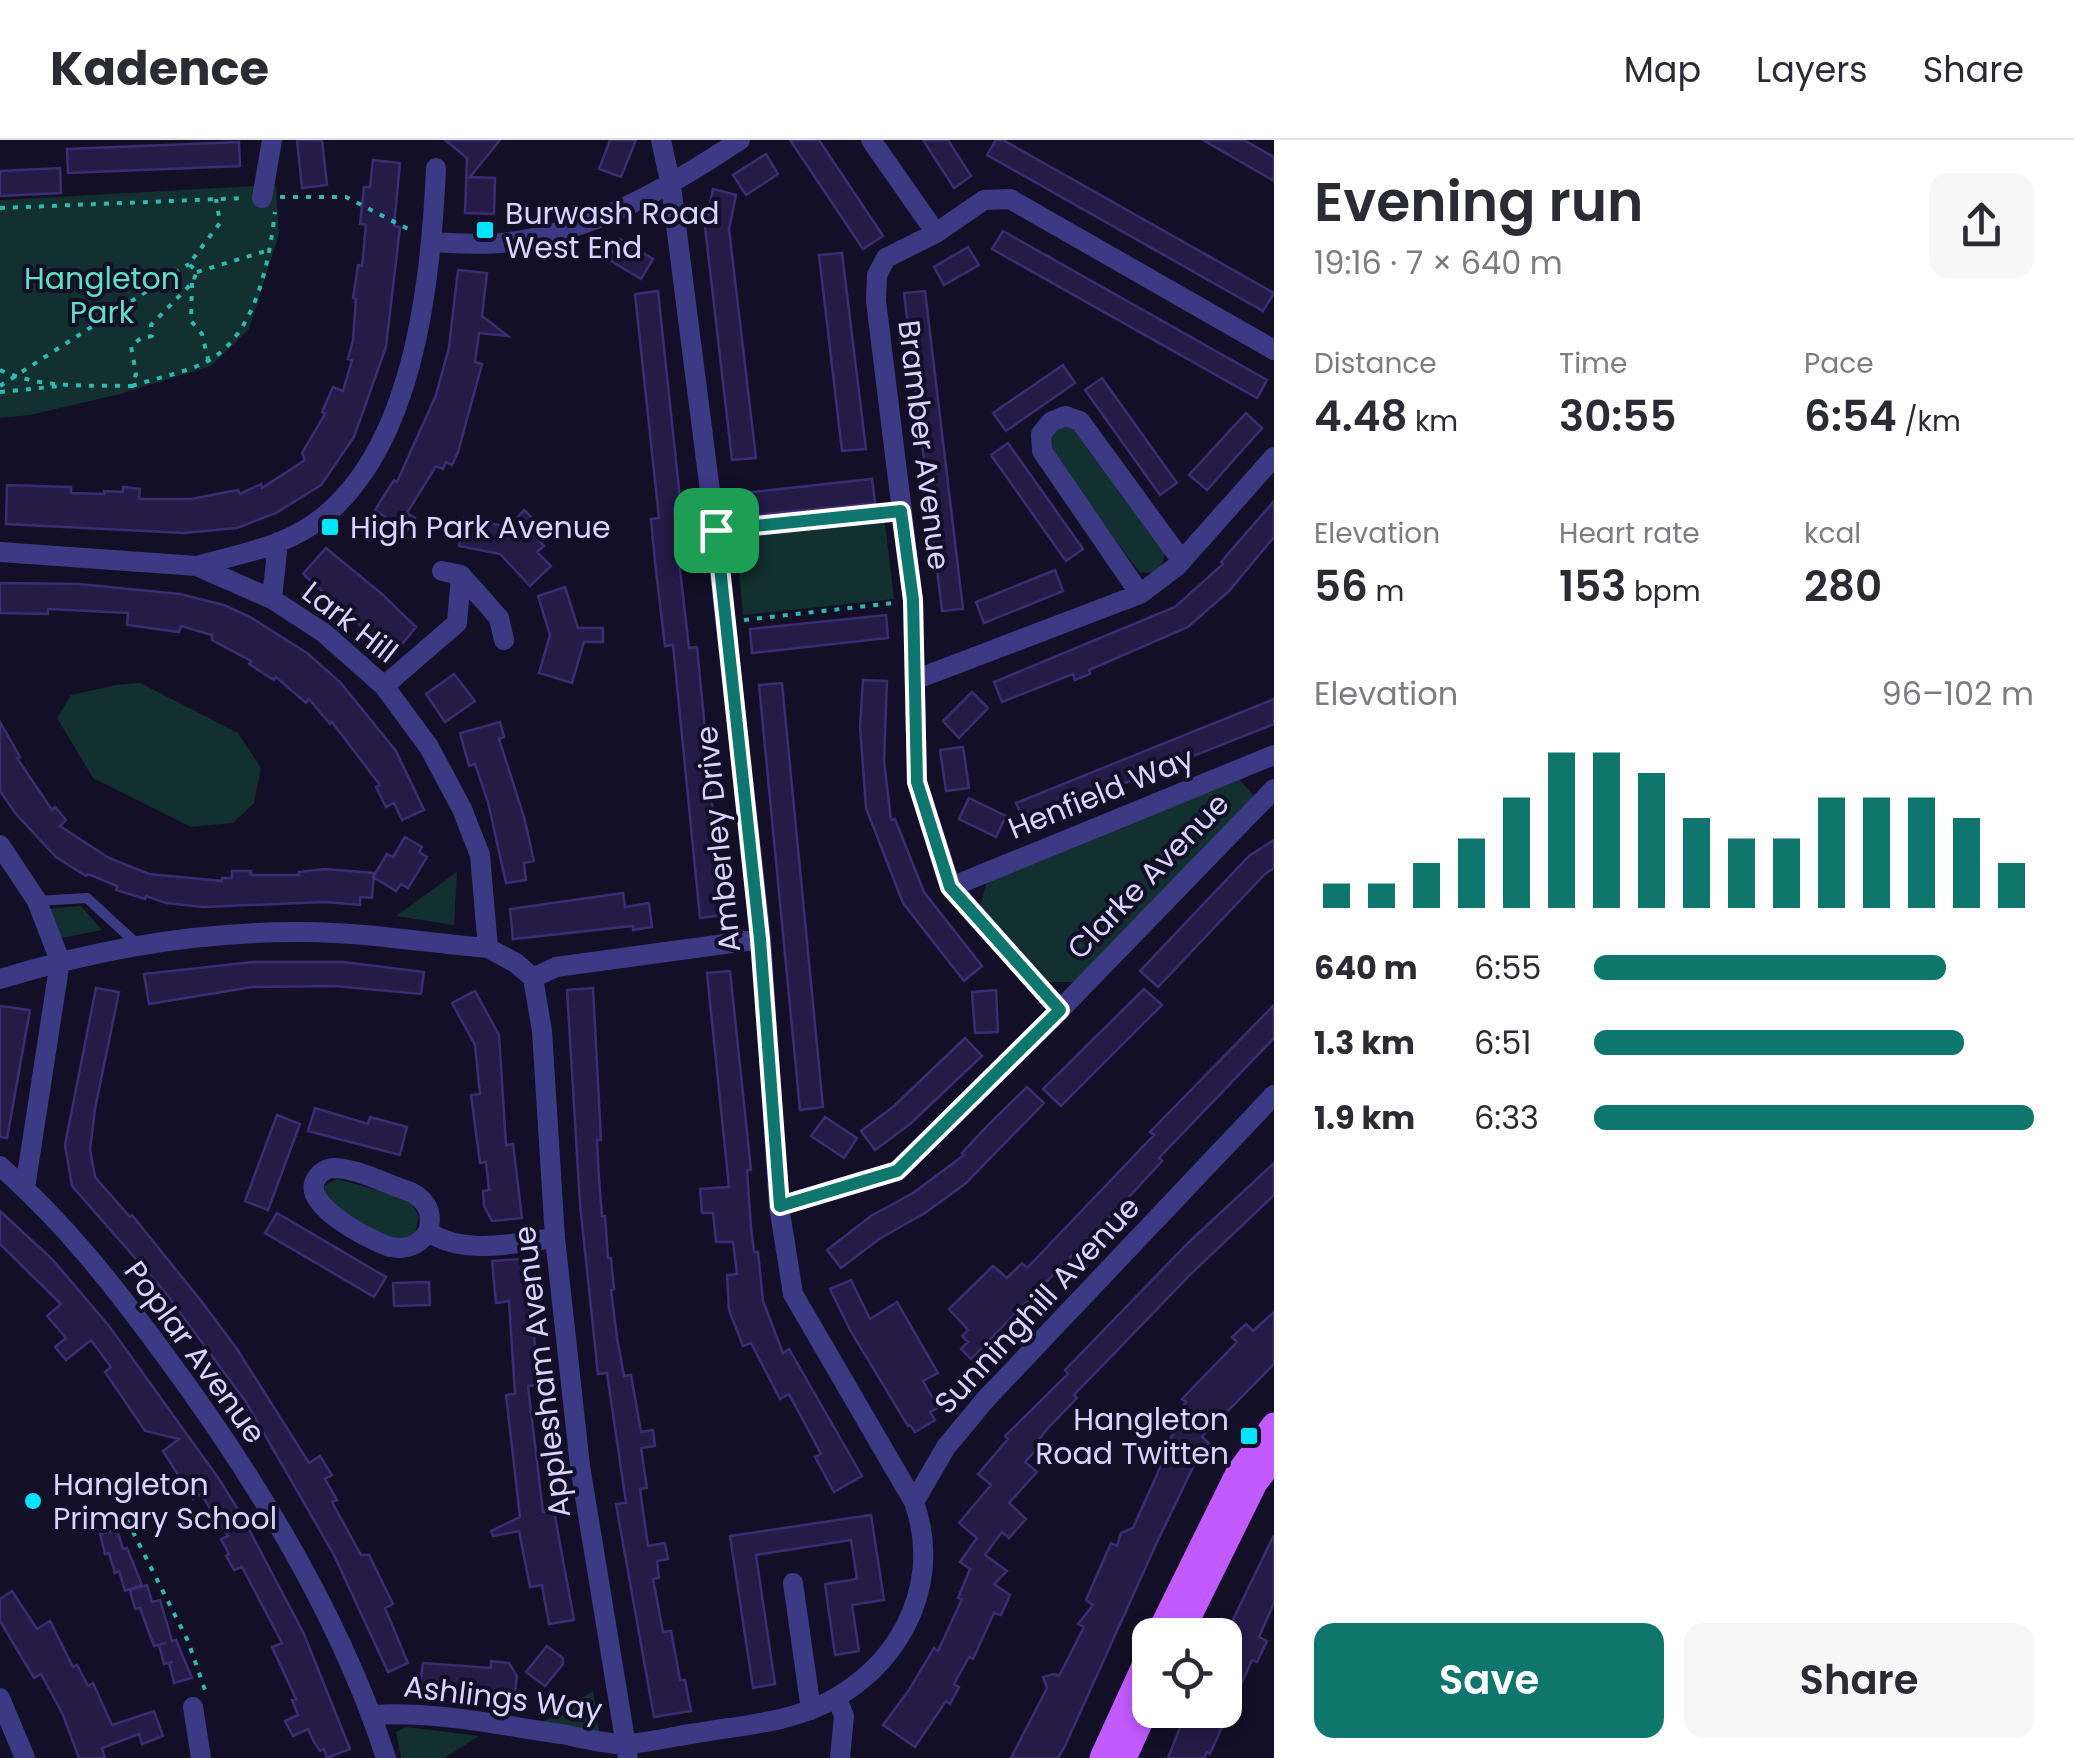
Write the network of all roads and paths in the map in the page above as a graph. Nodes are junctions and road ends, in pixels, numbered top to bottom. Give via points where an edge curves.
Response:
1 (272, 140) edge
2 (661, 140) edge
3 (740, 140) edge
4 (872, 140) edge
5 (436, 168) dead end
6 (671, 186) junction
7 (262, 198) joint
8 (216, 199) junction
9 (0, 208) edge
10 (936, 233) junction
11 (432, 242) junction
12 (270, 250) junction
13 (189, 264) junction
14 (197, 272) junction
15 (192, 284) junction
16 (1274, 350) edge
17 (208, 361) junction
18 (0, 370) edge
19 (16, 378) junction
20 (66, 385) junction
21 (132, 386) junction
22 (0, 390) edge
23 (1274, 457) edge
24 (901, 511) junction
25 (716, 530) junction
26 (278, 542) junction
27 (0, 552) edge
28 (1182, 561) junction
29 (196, 566) junction
30 (1140, 594) junction
31 (272, 600) junction
32 (913, 600) junction
33 (500, 618) junction
34 (724, 622) junction
35 (456, 623) junction
36 (504, 640) dead end
37 (917, 679) junction
38 (384, 686) junction
39 (1274, 755) edge
40 (1274, 789) edge
41 (0, 846) edge
42 (950, 887) junction
43 (37, 901) junction
44 (760, 939) junction
45 (137, 944) junction
46 (488, 948) junction
47 (60, 961) junction
48 (533, 978) junction
49 (0, 980) edge
50 (1060, 1010) junction
51 (1274, 1095) edge
52 (0, 1166) edge
53 (24, 1188) junction
54 (780, 1206) junction
55 (428, 1232) junction
56 (555, 1238) junction
57 (1274, 1425) edge
58 (1274, 1458) edge
59 (914, 1502) junction
60 (127, 1520) dead end
61 (793, 1583) dead end
62 (1176, 1618) edge
63 (1178, 1618) edge
64 (1132, 1692) edge
65 (0, 1698) edge
66 (837, 1698) junction
67 (193, 1708) joint
68 (811, 1710) junction
69 (372, 1716) junction
70 (1138, 1728) edge
71 (15, 1749) edge
72 (627, 1751) edge
73 (201, 1758) edge
74 (386, 1758) edge
75 (840, 1758) edge
76 (1102, 1758) edge
77 (1124, 1758) edge

1 - 7 street
2 - 6 street, Amberley Drive
3 - 6 street
4 - 10 street
5 - 11 street
6 - 11 street via 578,227 501,243
6 - 25 street, Amberley Drive
7 - 8 path
8 - 9 path
8 - 13 path via 220,224
10 - 16 street, Bramber Avenue via 984,200 1010,199
10 - 24 street, Bramber Avenue via 886,258 877,275
11 - 12 path via 346,197 276,197
11 - 26 street via 406,381 374,456 344,500
12 - 14 path
12 - 17 path via 244,327
13 - 14 path
13 - 19 path
14 - 15 path
15 - 17 path via 191,321 202,334
15 - 21 path via 151,324 152,336 131,346
17 - 21 path
18 - 19 path
19 - 20 path
19 - 22 path
20 - 21 path
20 - 22 path
23 - 28 street
24 - 25 path
24 - 32 street, Bramber Avenue
25 - 34 street, Amberley Drive
26 - 29 street
26 - 31 street
27 - 29 street, Lark Hill
28 - 30 street
28 - 30 street via 1080,421 1065,416 1052,422 1041,434 1042,451
29 - 31 street, Lark Hill
30 - 37 street
31 - 38 street, Lark Hill via 324,632
32 - 34 path
32 - 37 street, Bramber Avenue
33 - 35 street
33 - 35 street via 451,573
33 - 36 street
34 - 44 street, Amberley Drive
35 - 38 street
37 - 42 street, Bramber Avenue via 917,782
38 - 46 street, Lark Hill via 429,747 480,855
39 - 42 street, Henfield Way
40 - 50 street, Clarke Avenue
41 - 43 street
42 - 50 street, Bramber Avenue
43 - 45 lane via 88,898
43 - 47 street
44 - 48 street via 556,966
44 - 54 street, Amberley Drive
45 - 46 street via 297,932
45 - 47 street
46 - 48 street
47 - 49 street
47 - 53 street
48 - 56 street, Applesham Avenue
50 - 54 street, Clarke Avenue via 897,1171
51 - 59 street, Sunninghill Avenue via 985,1400 946,1447
52 - 53 street, Poplar Avenue
53 - 69 street, Poplar Avenue via 114,1286 212,1419 298,1558
54 - 59 street, Amberley Drive via 793,1294
55 - 55 street via 407,1248 381,1244 320,1206 315,1180 340,1168 411,1192 429,1210
55 - 56 street via 477,1247
56 - 72 street, Applesham Avenue via 580,1466
57 - 62 main road via 1238,1473
58 - 63 main road
59 - 66 street via 926,1559 917,1604 895,1644
60 - 67 path via 188,1641 206,1695
61 - 68 street
64 - 76 main road
65 - 71 street
66 - 68 street
66 - 75 street via 844,1716
67 - 73 street
68 - 72 street
69 - 72 street, Ashlings Way via 414,1712
69 - 74 street, Poplar Avenue
70 - 77 main road

